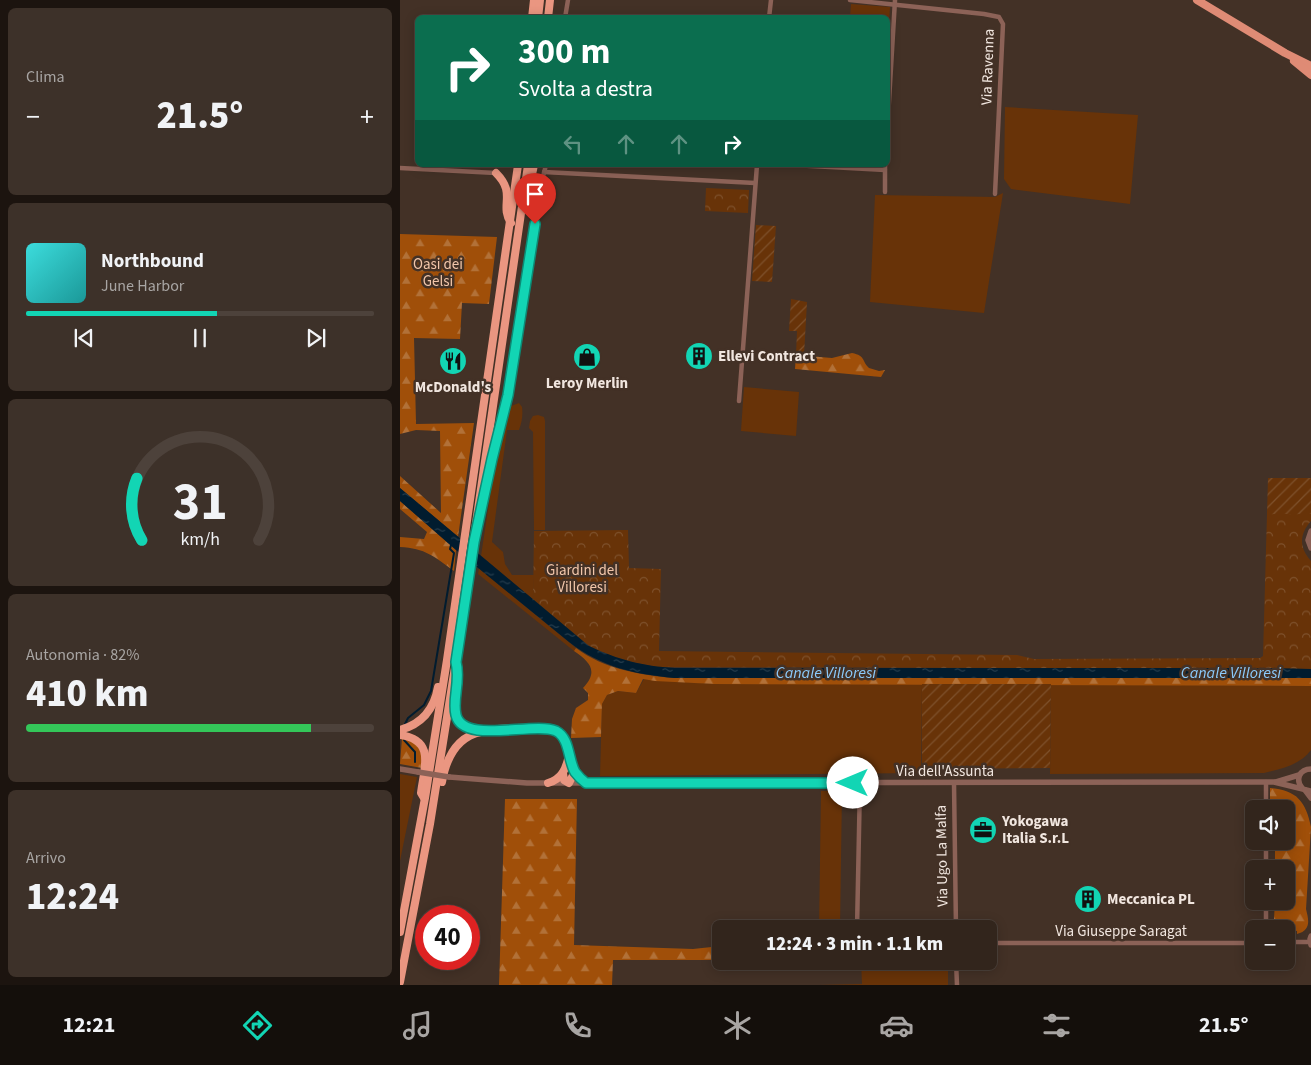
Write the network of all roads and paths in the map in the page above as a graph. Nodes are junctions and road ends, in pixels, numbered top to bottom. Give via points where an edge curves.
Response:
1 (534, 0) edge
2 (540, 0) edge
3 (550, 0) edge
4 (568, 0) edge
5 (770, 0) edge
6 (850, 0) edge
7 (1197, 0) edge
8 (895, 2) edge
9 (1206, 3) edge
10 (532, 15) edge
11 (538, 15) edge
12 (548, 15) edge
13 (566, 15) edge
14 (769, 15) edge
15 (1285, 53) junction
16 (1311, 66) edge
17 (1311, 75) edge
18 (890, 85) edge
19 (534, 167) edge
20 (545, 167) edge
21 (757, 167) edge
22 (854, 167) edge
23 (400, 168) edge
24 (518, 168) edge
25 (885, 168) edge
26 (527, 169) edge
27 (544, 172) junction
28 (496, 173) joint
29 (755, 183) junction
30 (885, 192) dead end
31 (995, 194) dead end
32 (511, 224) junction
33 (517, 242) junction
34 (739, 401) dead end
35 (503, 416) joint
36 (1311, 531) edge
37 (474, 542) junction
38 (1311, 548) edge
39 (447, 660) junction
40 (456, 662) junction
41 (400, 730) edge
42 (488, 730) junction
43 (400, 735) edge
44 (568, 755) junction
45 (1310, 767) edge
46 (400, 769) edge
47 (575, 771) junction
48 (563, 773) junction
49 (1299, 774) junction
50 (1266, 782) junction
51 (1274, 782) junction
52 (548, 783) junction
53 (569, 783) junction
54 (586, 783) junction
55 (860, 783) junction
56 (954, 783) junction
57 (1306, 790) edge
58 (425, 798) junction
59 (1311, 798) edge
60 (1266, 800) edge
61 (430, 824) junction
62 (857, 920) edge
63 (956, 920) edge
64 (400, 932) edge
65 (1311, 941) edge
66 (1295, 942) edge
67 (997, 943) edge
68 (1245, 943) edge
69 (956, 970) edge
70 (400, 982) edge
71 (957, 985) edge

1 - 10 highway
2 - 11 highway
3 - 12 highway
4 - 13 street
5 - 14 street
6 - 8 street
7 - 9 main road
8 - 18 street
8 - 31 street, Via Ravenna via 992,15 999,17 1003,24
9 - 15 main road
15 - 16 main road
15 - 17 main road
19 - 33 highway
20 - 27 street
21 - 29 street
22 - 25 street
23 - 28 street
24 - 32 highway
25 - 30 street
26 - 33 highway
27 - 29 street
27 - 35 street
28 - 32 highway via 506,188 506,216
29 - 34 street
32 - 39 highway
33 - 37 highway
35 - 37 highway
36 - 38 street via 1308,540
37 - 40 highway
39 - 41 highway via 429,711 416,724
39 - 58 highway
40 - 42 highway via 459,680 455,710 458,720 472,729
40 - 61 highway
42 - 44 highway via 556,731 564,739
42 - 61 highway via 464,739 450,756
43 - 58 highway via 416,739 424,750 426,760 421,793
44 - 47 highway
44 - 48 highway
45 - 49 street, Via dell'Assunta
46 - 52 street, Via dell'Assunta, bridge via 491,782
47 - 53 highway
47 - 54 highway
48 - 52 highway via 559,779
48 - 53 highway via 564,780
49 - 51 street, Via dell'Assunta
49 - 57 street via 1298,782
50 - 51 street, Via dell'Assunta
50 - 56 street, Via dell'Assunta
50 - 60 street
51 - 57 street, Via dell'Assunta
52 - 53 street, Via dell'Assunta
53 - 54 street, Via dell'Assunta
54 - 55 street, Via dell'Assunta
55 - 56 street, Via dell'Assunta
55 - 62 street
56 - 63 street, Via Ugo La Malfa
57 - 59 street
58 - 64 highway
61 - 70 highway
65 - 66 street
67 - 68 street, Via Giuseppe Saragat
69 - 71 street

